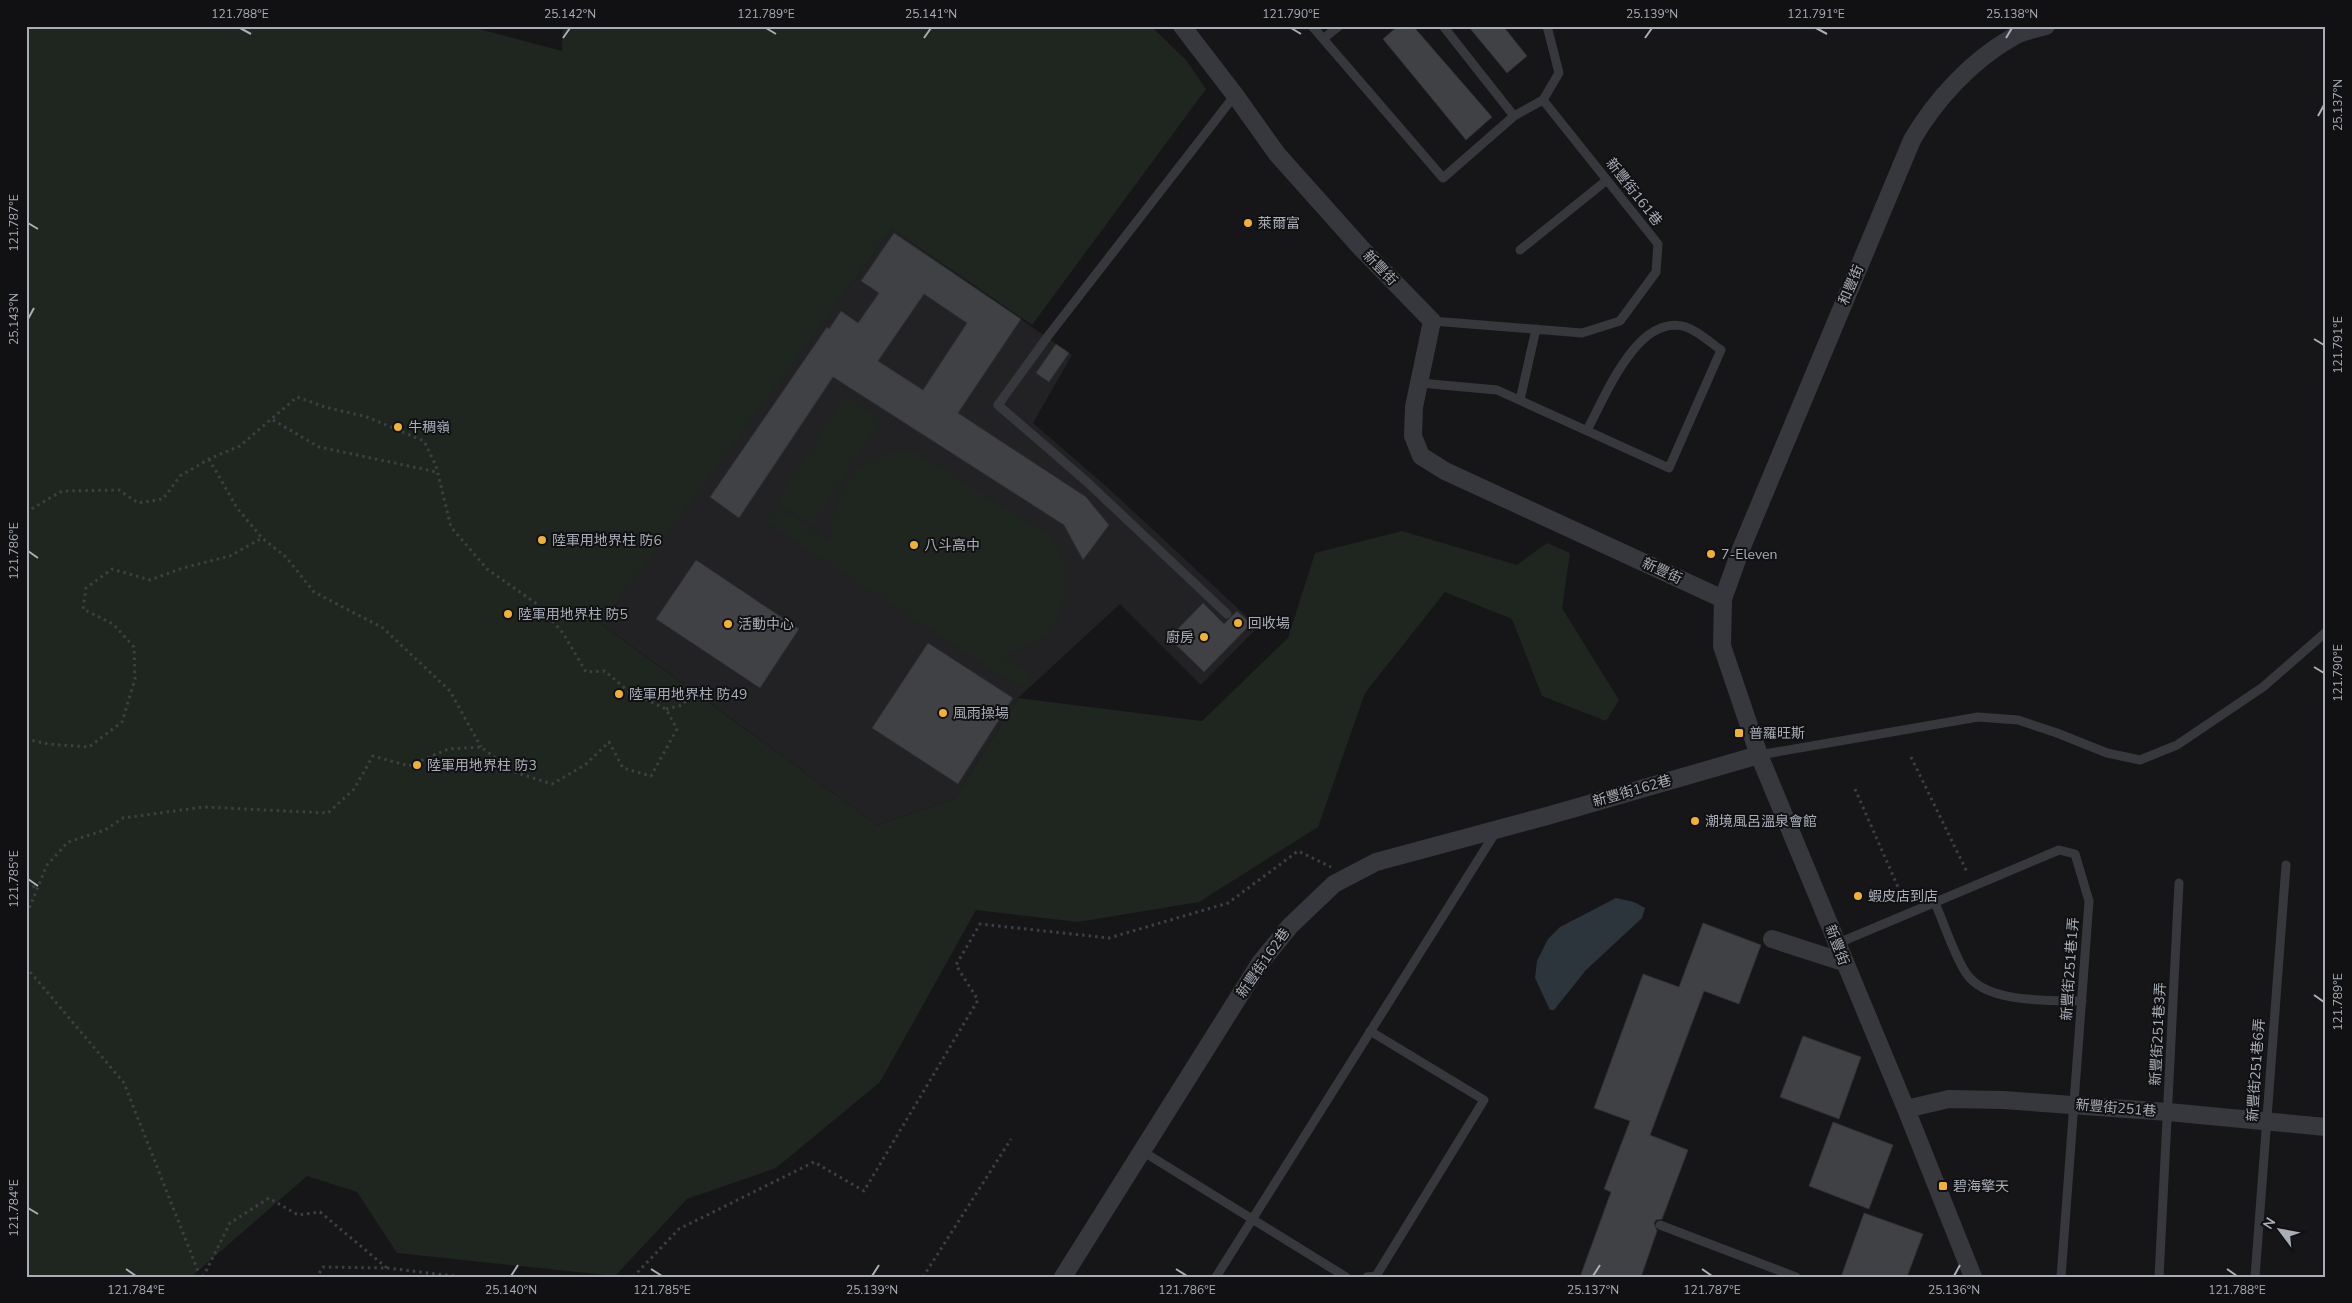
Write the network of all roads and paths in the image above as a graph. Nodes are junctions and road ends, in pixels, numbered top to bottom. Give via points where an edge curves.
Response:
1 (1182, 26) edge
2 (1312, 26) edge
3 (1339, 26) edge
4 (1443, 26) edge
5 (1547, 26) edge
6 (2046, 26) edge
7 (1323, 39) junction
8 (1235, 95) junction
9 (1543, 100) junction
10 (1514, 116) junction
11 (1607, 180) junction
12 (1520, 250) dead end
13 (1432, 321) junction
14 (1536, 329) junction
15 (1420, 383) junction
16 (1520, 400) junction
17 (273, 420) junction
18 (1587, 430) junction
19 (209, 460) junction
20 (437, 472) junction
21 (26, 512) edge
22 (262, 538) junction
23 (1723, 599) junction
24 (1227, 614) dead end
25 (2326, 632) edge
26 (692, 690) dead end
27 (666, 709) junction
28 (26, 739) edge
29 (482, 747) junction
30 (1758, 755) junction
31 (1911, 757) dead end
32 (1855, 789) dead end
33 (1497, 829) junction
34 (2286, 866) dead end
35 (1349, 876) junction
36 (2179, 883) dead end
37 (38, 886) junction
38 (1973, 886) junction
39 (26, 888) edge
40 (1935, 902) junction
41 (1910, 913) junction
42 (26, 916) edge
43 (1772, 940) dead end
44 (1836, 944) junction
45 (1844, 962) junction
46 (26, 968) edge
47 (2082, 1001) junction
48 (1370, 1032) junction
49 (2075, 1104) junction
50 (1906, 1109) junction
51 (2168, 1112) junction
52 (2266, 1120) junction
53 (2326, 1127) edge
54 (1012, 1139) dead end
55 (1142, 1151) junction
56 (1253, 1218) junction
57 (1660, 1225) dead end
58 (388, 1268) junction
59 (198, 1271) dead end
60 (203, 1277) edge
61 (317, 1277) edge
62 (462, 1277) edge
63 (632, 1277) edge
64 (923, 1277) edge
65 (1063, 1277) edge
66 (1216, 1277) edge
67 (1346, 1277) edge
68 (1367, 1277) edge
69 (1796, 1277) edge
70 (1973, 1277) edge
71 (2061, 1277) edge
72 (2158, 1277) edge
73 (2255, 1277) edge

1 - 8 street, 新豐街
2 - 7 lane
3 - 7 lane
4 - 10 lane
5 - 9 lane via 1559,73
6 - 23 street, 和豐街 via 2014,36 1972,66 1936,106 1912,140 1744,540
7 - 10 lane via 1443,178
8 - 13 street, 新豐街 via 1277,154
8 - 24 lane via 998,404 1087,482
9 - 10 lane
9 - 11 lane, 新豐街161巷
11 - 12 lane
11 - 14 lane, 新豐街161巷 via 1658,244 1656,272 1620,321 1582,333
13 - 14 lane, 新豐街161巷
13 - 15 street, 新豐街
14 - 16 lane
15 - 16 lane via 1497,390
15 - 23 street, 新豐街 via 1414,407 1413,436 1421,456 1445,471
16 - 18 lane
17 - 19 path via 240,446
17 - 20 path via 319,447
17 - 20 path via 297,397 367,417 424,441
18 - 18 lane via 1669,468 1721,350 1686,327 1665,326 1650,333 1631,350
19 - 21 path via 180,476 163,499 138,503 119,490 62,492
19 - 22 path via 237,508
20 - 27 path via 451,527 487,569 537,604 563,633 586,672 605,671 628,691
22 - 28 path via 230,556 150,580 112,569 86,588 83,609 113,624 134,647 135,679 122,722 89,747
22 - 29 path via 286,557 314,592 383,628 450,691
23 - 30 street, 新豐街 via 1722,646
25 - 30 lane via 2263,687 2177,746 2140,760 2107,753 2018,720 1978,717
26 - 27 path via 683,705
27 - 29 path via 677,729 651,776 623,768 609,742 585,765 552,784 514,772
29 - 37 path via 448,749 409,766 373,756 354,789 328,812 204,807 123,818 105,830 68,842 47,865
30 - 33 street, 新豐街162巷
30 - 44 street, 新豐街
31 - 38 path
32 - 41 path
33 - 35 street, 新豐街162巷 via 1376,862
33 - 48 lane
34 - 52 lane, 新豐街251巷6弄
35 - 55 street, 新豐街162巷 via 1334,884 1290,926 1260,963
35 - 63 path via 1298,850 1228,903 1109,938 980,924 956,965 978,1000 864,1191 814,1162 679,1229
36 - 51 lane, 新豐街251巷3弄
37 - 39 path
37 - 42 path
38 - 40 lane
38 - 47 lane, 新豐街251巷1弄 via 2059,850 2075,854 2089,901
40 - 41 lane
40 - 47 lane via 1966,974 1978,985 1992,993 2026,999
41 - 44 lane
43 - 45 street
44 - 45 street, 新豐街
45 - 50 street, 新豐街
46 - 59 path via 124,1083
47 - 49 lane, 新豐街251巷1弄
48 - 56 lane
48 - 68 lane via 1484,1100 1376,1276
49 - 50 street, 新豐街251巷 via 1950,1099
49 - 51 street, 新豐街251巷
49 - 71 lane, 新豐街251巷1弄
50 - 70 street, 新豐街
51 - 52 street, 新豐街251巷
51 - 72 lane, 新豐街251巷3弄
52 - 53 street, 新豐街251巷
52 - 73 lane, 新豐街251巷6弄
54 - 64 path
55 - 56 lane
55 - 65 street, 新豐街162巷
56 - 66 lane
56 - 67 lane
57 - 69 lane
58 - 60 path via 320,1212 298,1215 269,1198 230,1224
58 - 61 path via 323,1267
58 - 62 path

